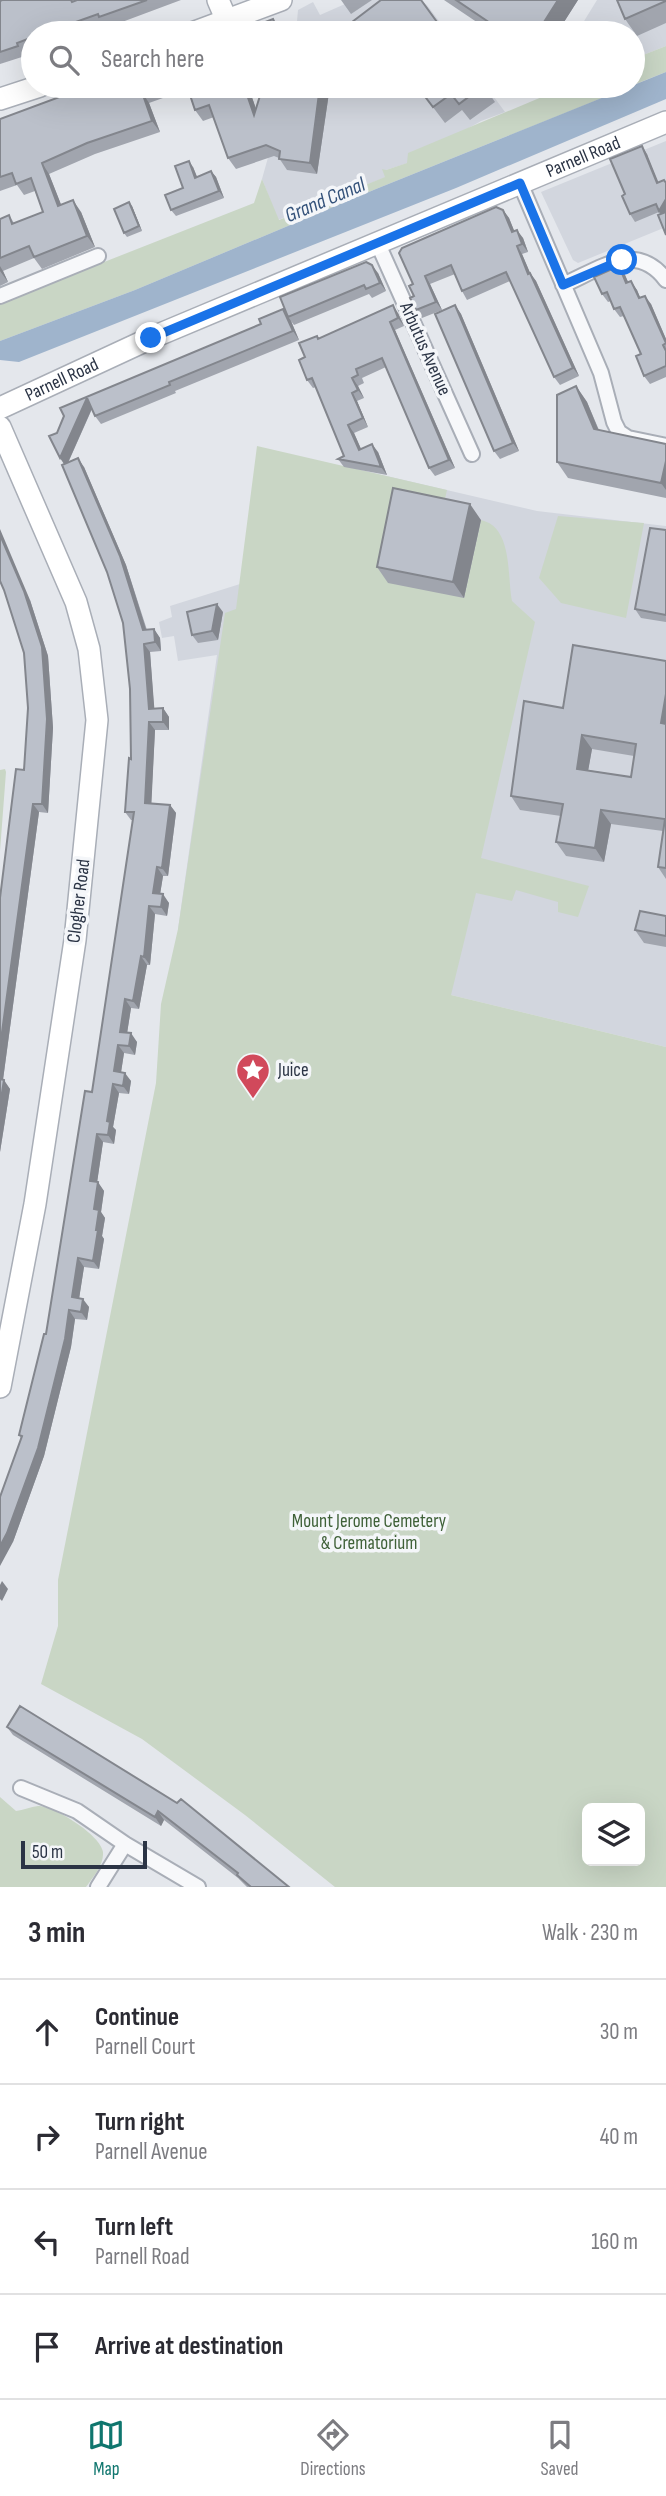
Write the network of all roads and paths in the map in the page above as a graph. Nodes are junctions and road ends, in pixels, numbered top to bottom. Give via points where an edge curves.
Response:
1 (218, 0) edge
2 (281, 0) edge
3 (227, 21) joint
4 (21, 92) edge
5 (0, 99) edge
6 (666, 122) edge
7 (520, 183) junction
8 (378, 244) junction
9 (98, 256) dead end
10 (666, 280) edge
11 (563, 285) junction
12 (0, 296) edge
13 (0, 408) edge
14 (0, 427) edge
15 (666, 446) edge
16 (472, 454) dead end
17 (1, 1383) edge
18 (21, 1788) dead end
19 (125, 1844) junction
20 (98, 1887) edge
21 (198, 1887) edge

1 - 3 street
2 - 3 street
4 - 5 street
6 - 7 street, Parnell Road
7 - 8 street, Parnell Road
7 - 11 street
8 - 13 street, Parnell Road via 151,338
8 - 16 street, Arbutus Avenue
9 - 12 street
10 - 11 street via 652,265 622,260
11 - 15 street via 601,373 620,432 628,439
14 - 17 street, Clogher Road via 76,602 89,649 97,719 75,940 35,1204
18 - 19 street via 77,1811
19 - 20 street
19 - 21 street

